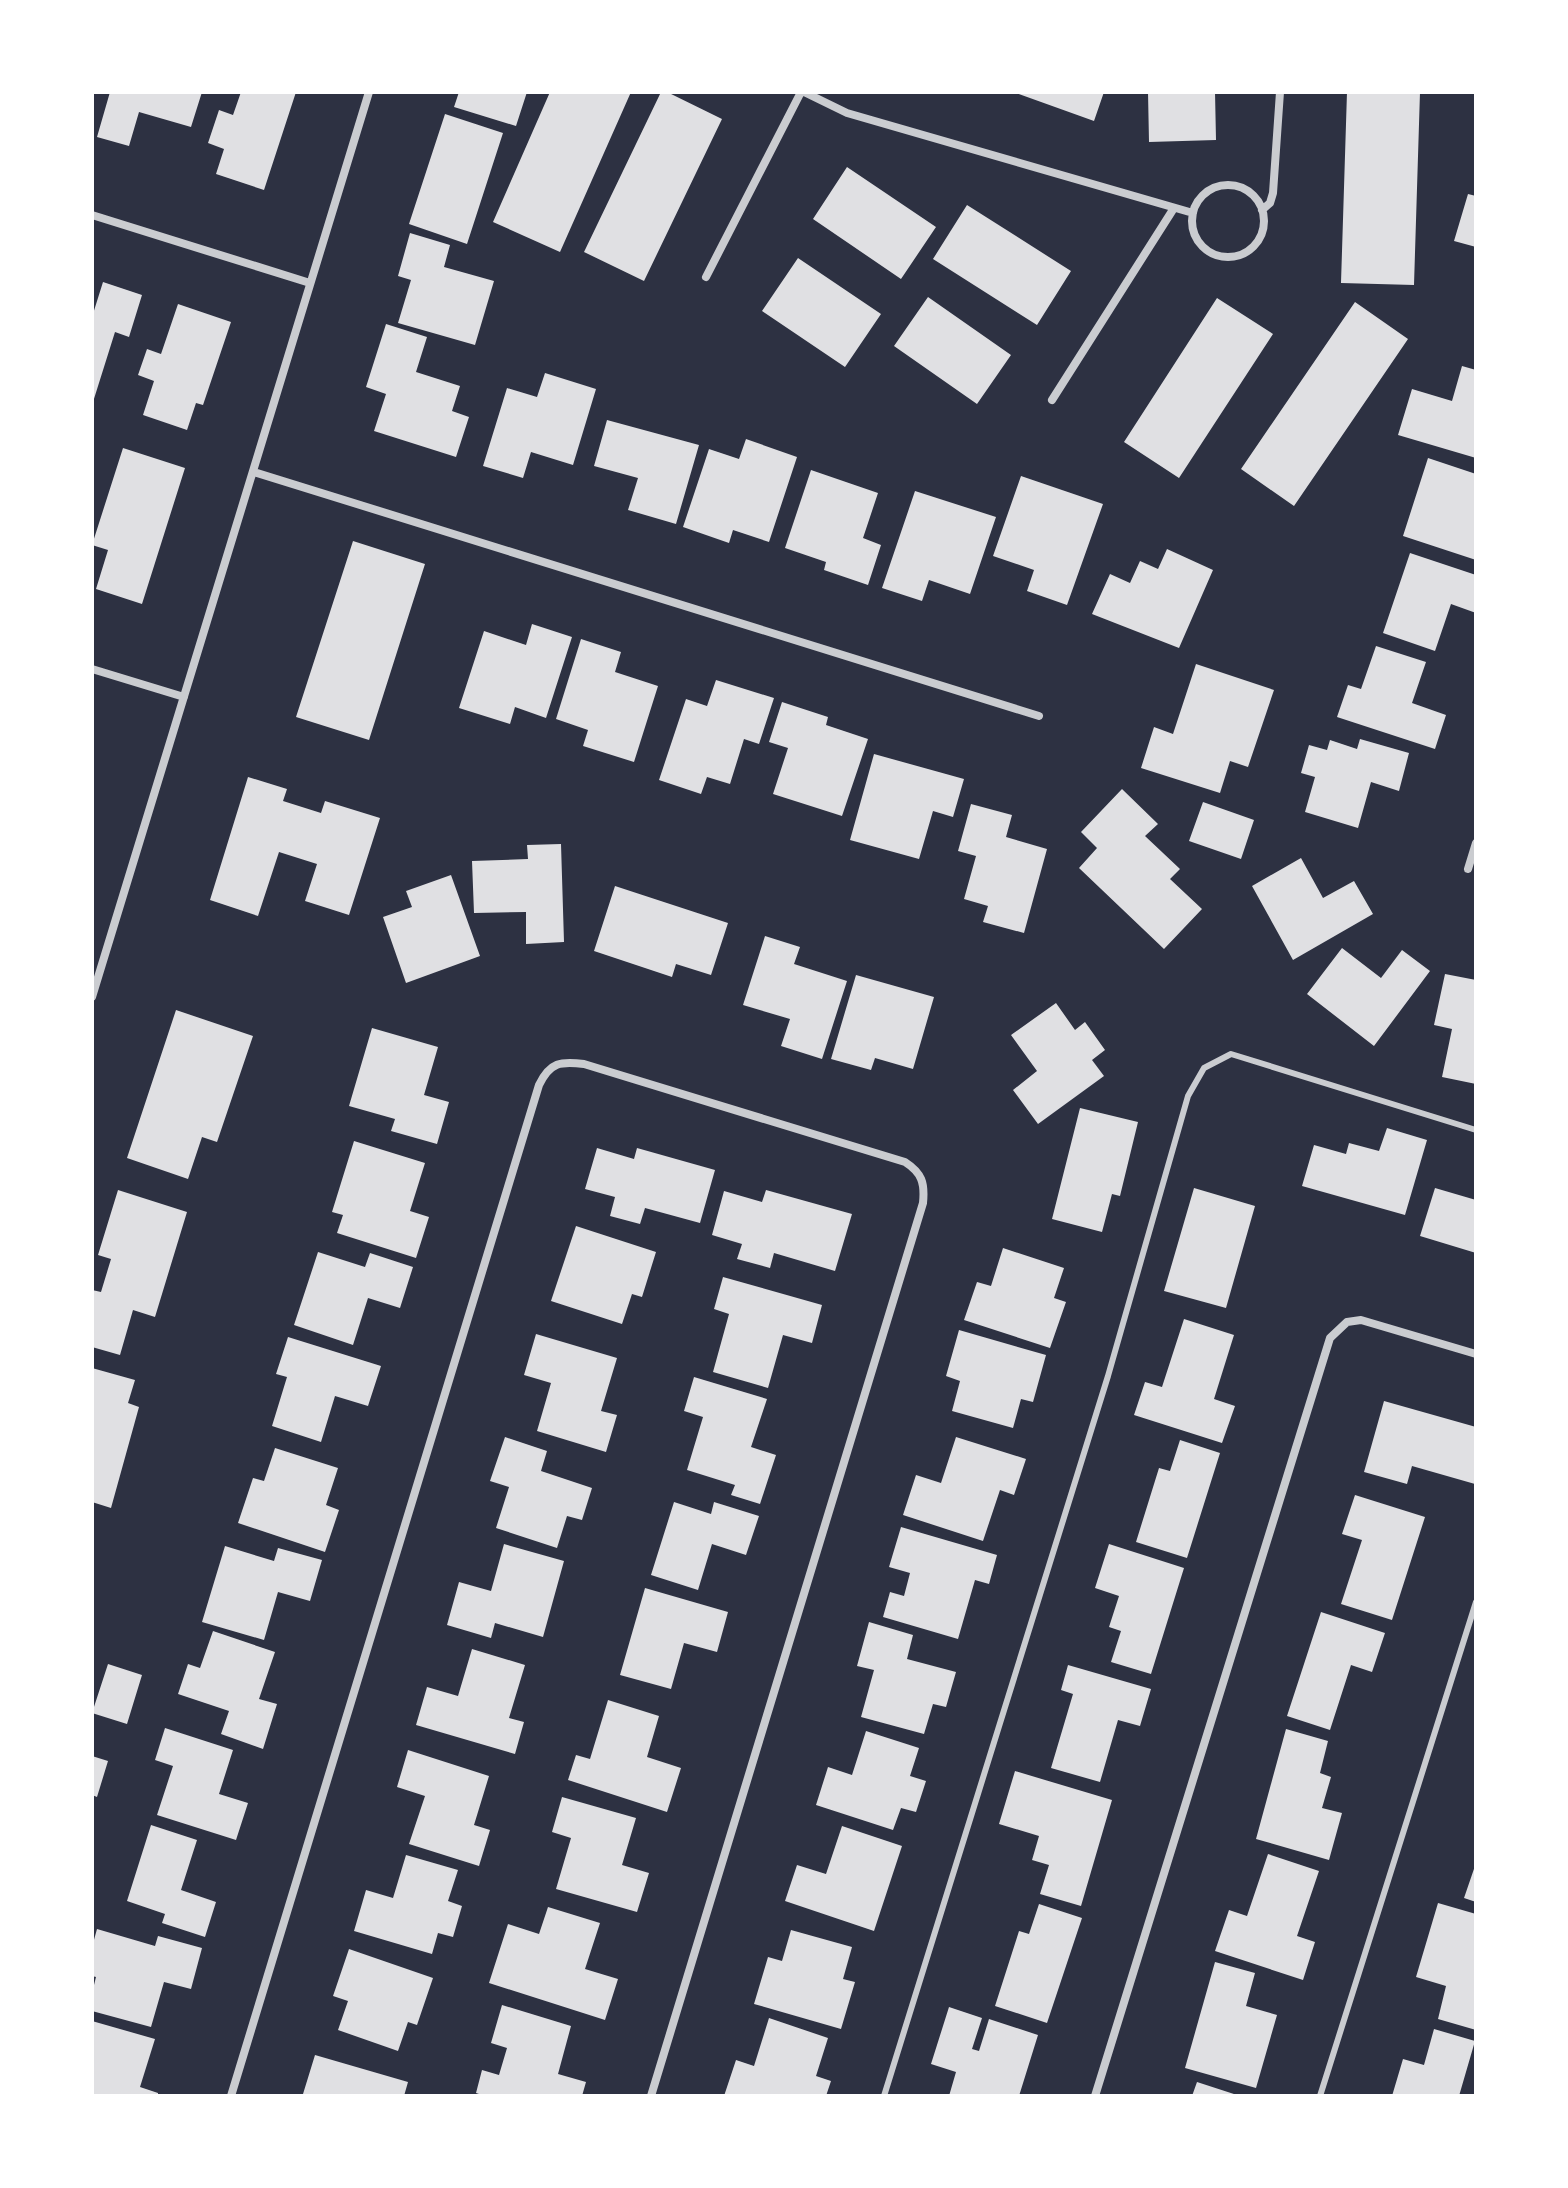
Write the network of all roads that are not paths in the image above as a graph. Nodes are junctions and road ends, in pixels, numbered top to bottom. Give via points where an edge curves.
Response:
1 (369, 92) edge
2 (802, 92) edge
3 (1280, 92) edge
4 (1174, 208) junction
5 (1262, 210) junction
6 (1193, 213) junction
7 (92, 215) edge
8 (706, 277) dead end
9 (310, 283) junction
10 (1052, 400) dead end
11 (254, 472) junction
12 (92, 669) edge
13 (184, 697) junction
14 (1039, 716) dead end
15 (1476, 843) edge
16 (1468, 869) dead end
17 (92, 997) edge
18 (1476, 1130) edge
19 (1476, 1354) edge
20 (1476, 1602) edge
21 (231, 2096) edge
22 (651, 2096) edge
23 (884, 2096) edge
24 (1095, 2096) edge
25 (1320, 2096) edge

1 - 9 street
2 - 4 street via 847,113
2 - 8 street
3 - 5 street via 1273,193
4 - 6 street
4 - 10 street
5 - 6 street via 1248,191 1227,185 1205,192
5 - 6 street via 1256,243 1237,256 1225,257 1213,254 1195,237
7 - 9 street
9 - 11 street
11 - 13 street
11 - 14 street
12 - 13 street
13 - 17 street
15 - 16 street
18 - 23 lane via 1231,1054 1204,1068 1188,1096 1103,1391
19 - 24 street via 1368,1321 1354,1320 1330,1338
20 - 25 lane
21 - 22 street via 539,1085 554,1063 584,1064 905,1162 923,1179 923,1203

